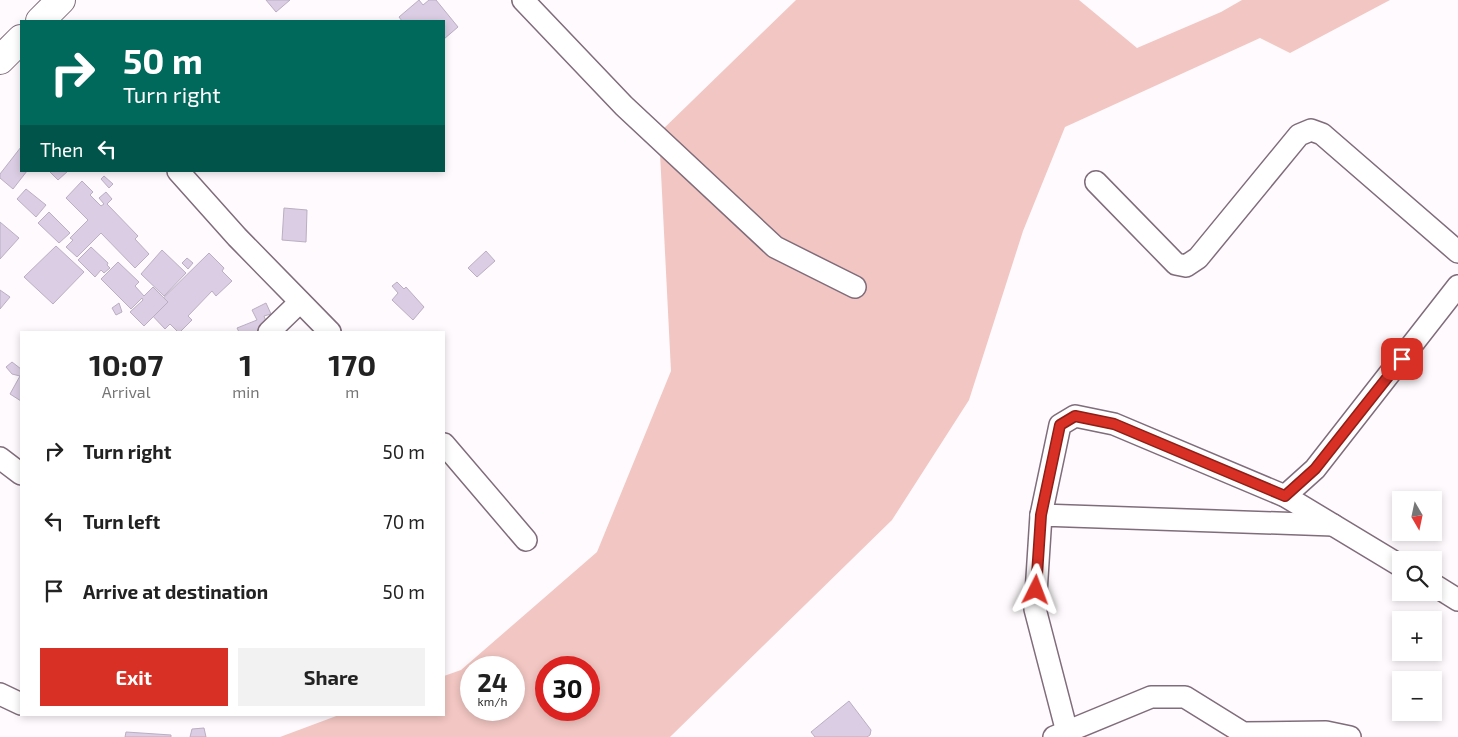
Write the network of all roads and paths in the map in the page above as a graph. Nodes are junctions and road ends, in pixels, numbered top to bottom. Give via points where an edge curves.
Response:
1 (61, 0) edge
2 (523, 0) edge
3 (42, 20) edge
4 (20, 40) edge
5 (0, 60) edge
6 (179, 172) edge
7 (1096, 182) dead end
8 (1458, 252) edge
9 (1458, 286) edge
10 (855, 287) dead end
11 (300, 302) junction
12 (270, 331) edge
13 (329, 331) edge
14 (445, 445) edge
15 (0, 458) edge
16 (20, 473) edge
17 (1285, 496) junction
18 (1041, 515) junction
19 (1333, 525) junction
20 (526, 540) dead end
21 (1392, 561) edge
22 (1442, 590) edge
23 (1458, 600) edge
24 (0, 694) edge
25 (20, 704) edge
26 (1061, 734) edge
27 (1350, 737) edge

1 - 3 main road
2 - 10 street via 624,106 775,248
4 - 5 main road
6 - 11 street
7 - 8 street via 1176,264 1186,266 1198,258 1299,134 1311,130 1322,134
9 - 17 street via 1315,469
11 - 12 street
11 - 13 street
14 - 20 street
15 - 16 street
17 - 18 street via 1114,424 1075,416 1060,425
17 - 19 street
18 - 19 street
18 - 26 street via 1036,609
19 - 21 street
22 - 23 street
24 - 25 street
26 - 27 street via 1151,697 1185,697 1243,733 1326,732

